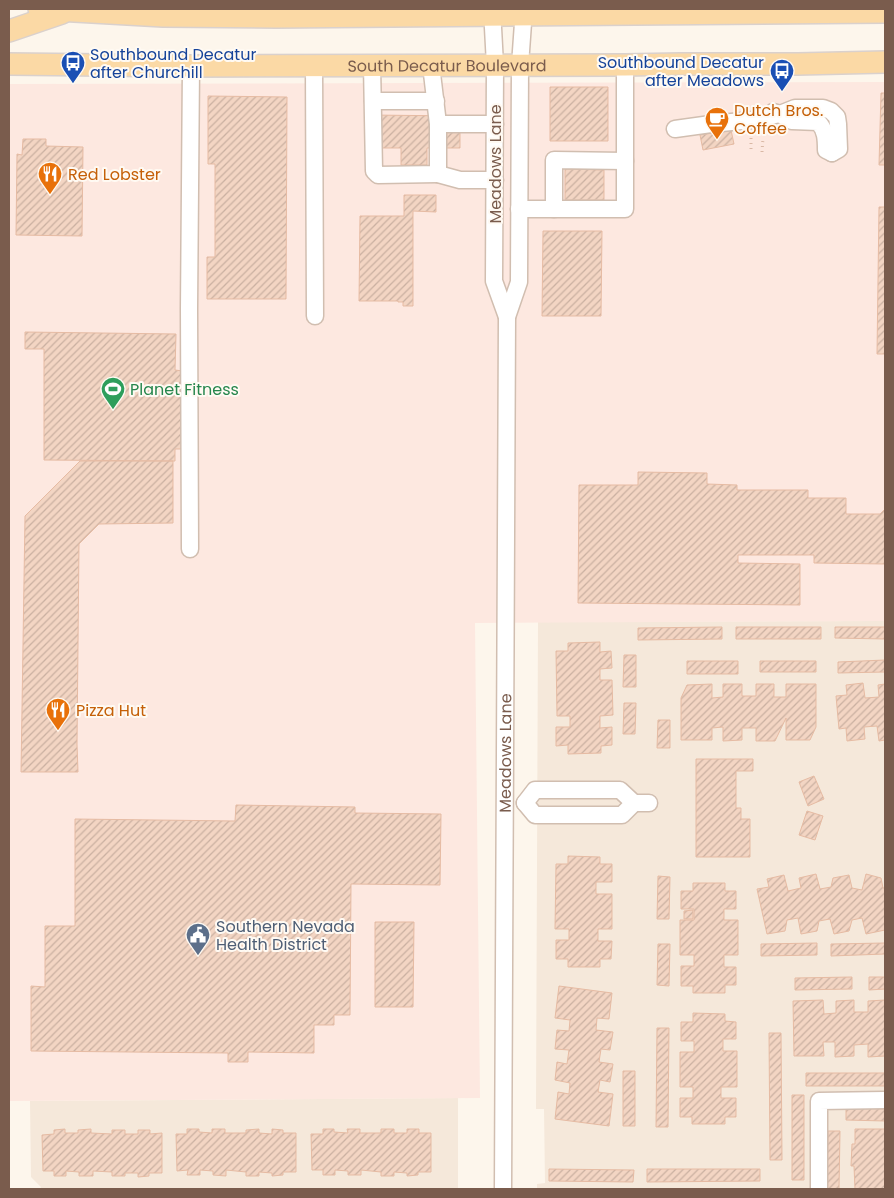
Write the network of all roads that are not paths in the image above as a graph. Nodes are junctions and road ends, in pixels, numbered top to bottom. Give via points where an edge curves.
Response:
1 (40, 9) edge
2 (188, 9) edge
3 (386, 9) edge
4 (69, 11) junction
5 (625, 11) edge
6 (732, 11) edge
7 (775, 11) edge
8 (826, 11) edge
9 (881, 11) edge
10 (492, 12) edge
11 (524, 12) edge
12 (269, 13) edge
13 (163, 16) junction
14 (350, 17) junction
15 (9, 31) edge
16 (885, 56) edge
17 (859, 62) junction
18 (885, 62) edge
19 (9, 64) edge
20 (314, 65) junction
21 (372, 65) junction
22 (431, 65) junction
23 (495, 65) junction
24 (520, 65) junction
25 (625, 65) junction
26 (192, 66) junction
27 (373, 100) junction
28 (436, 101) junction
29 (438, 124) junction
30 (495, 124) junction
31 (678, 125) dead end
32 (832, 159) dead end
33 (625, 161) junction
34 (438, 174) junction
35 (495, 180) junction
36 (519, 209) junction
37 (554, 209) junction
38 (315, 316) dead end
39 (507, 317) junction
40 (190, 549) dead end
41 (505, 803) junction
42 (525, 803) junction
43 (885, 1100) edge
44 (503, 1189) edge
45 (819, 1189) edge

1 - 4 main road
2 - 13 street
3 - 14 main road
4 - 13 main road
4 - 15 main road
5 - 6 main road
5 - 11 main road
6 - 7 main road
7 - 8 main road
8 - 9 main road
10 - 11 main road
10 - 14 main road
10 - 23 street, Meadows Lane
11 - 24 street, Meadows Lane
12 - 13 main road
12 - 14 main road
16 - 17 main road
17 - 18 main road, South Decatur Boulevard
17 - 25 main road, South Decatur Boulevard
19 - 26 main road, South Decatur Boulevard
20 - 21 main road, South Decatur Boulevard
20 - 26 main road, South Decatur Boulevard
20 - 38 street
21 - 22 main road, South Decatur Boulevard
21 - 27 street
22 - 23 main road, South Decatur Boulevard
22 - 28 street
23 - 24 main road, South Decatur Boulevard
23 - 30 street, Meadows Lane
24 - 25 main road, South Decatur Boulevard
24 - 36 street, Meadows Lane
25 - 33 street
26 - 40 street
27 - 28 street
27 - 34 street via 374,171 378,175
28 - 29 street
29 - 30 street
29 - 34 street
30 - 35 street, Meadows Lane
31 - 32 street via 752,120 780,114 792,121 818,122
33 - 37 street via 625,209
33 - 37 street via 554,160
34 - 35 street via 460,180
35 - 39 street, Meadows Lane via 494,281
36 - 37 street
36 - 39 street, Meadows Lane via 519,282
39 - 41 street, Meadows Lane
41 - 42 street
41 - 44 street, Meadows Lane
42 - 42 street via 535,790 620,790 642,803 622,815 535,815
43 - 45 street via 819,1101

